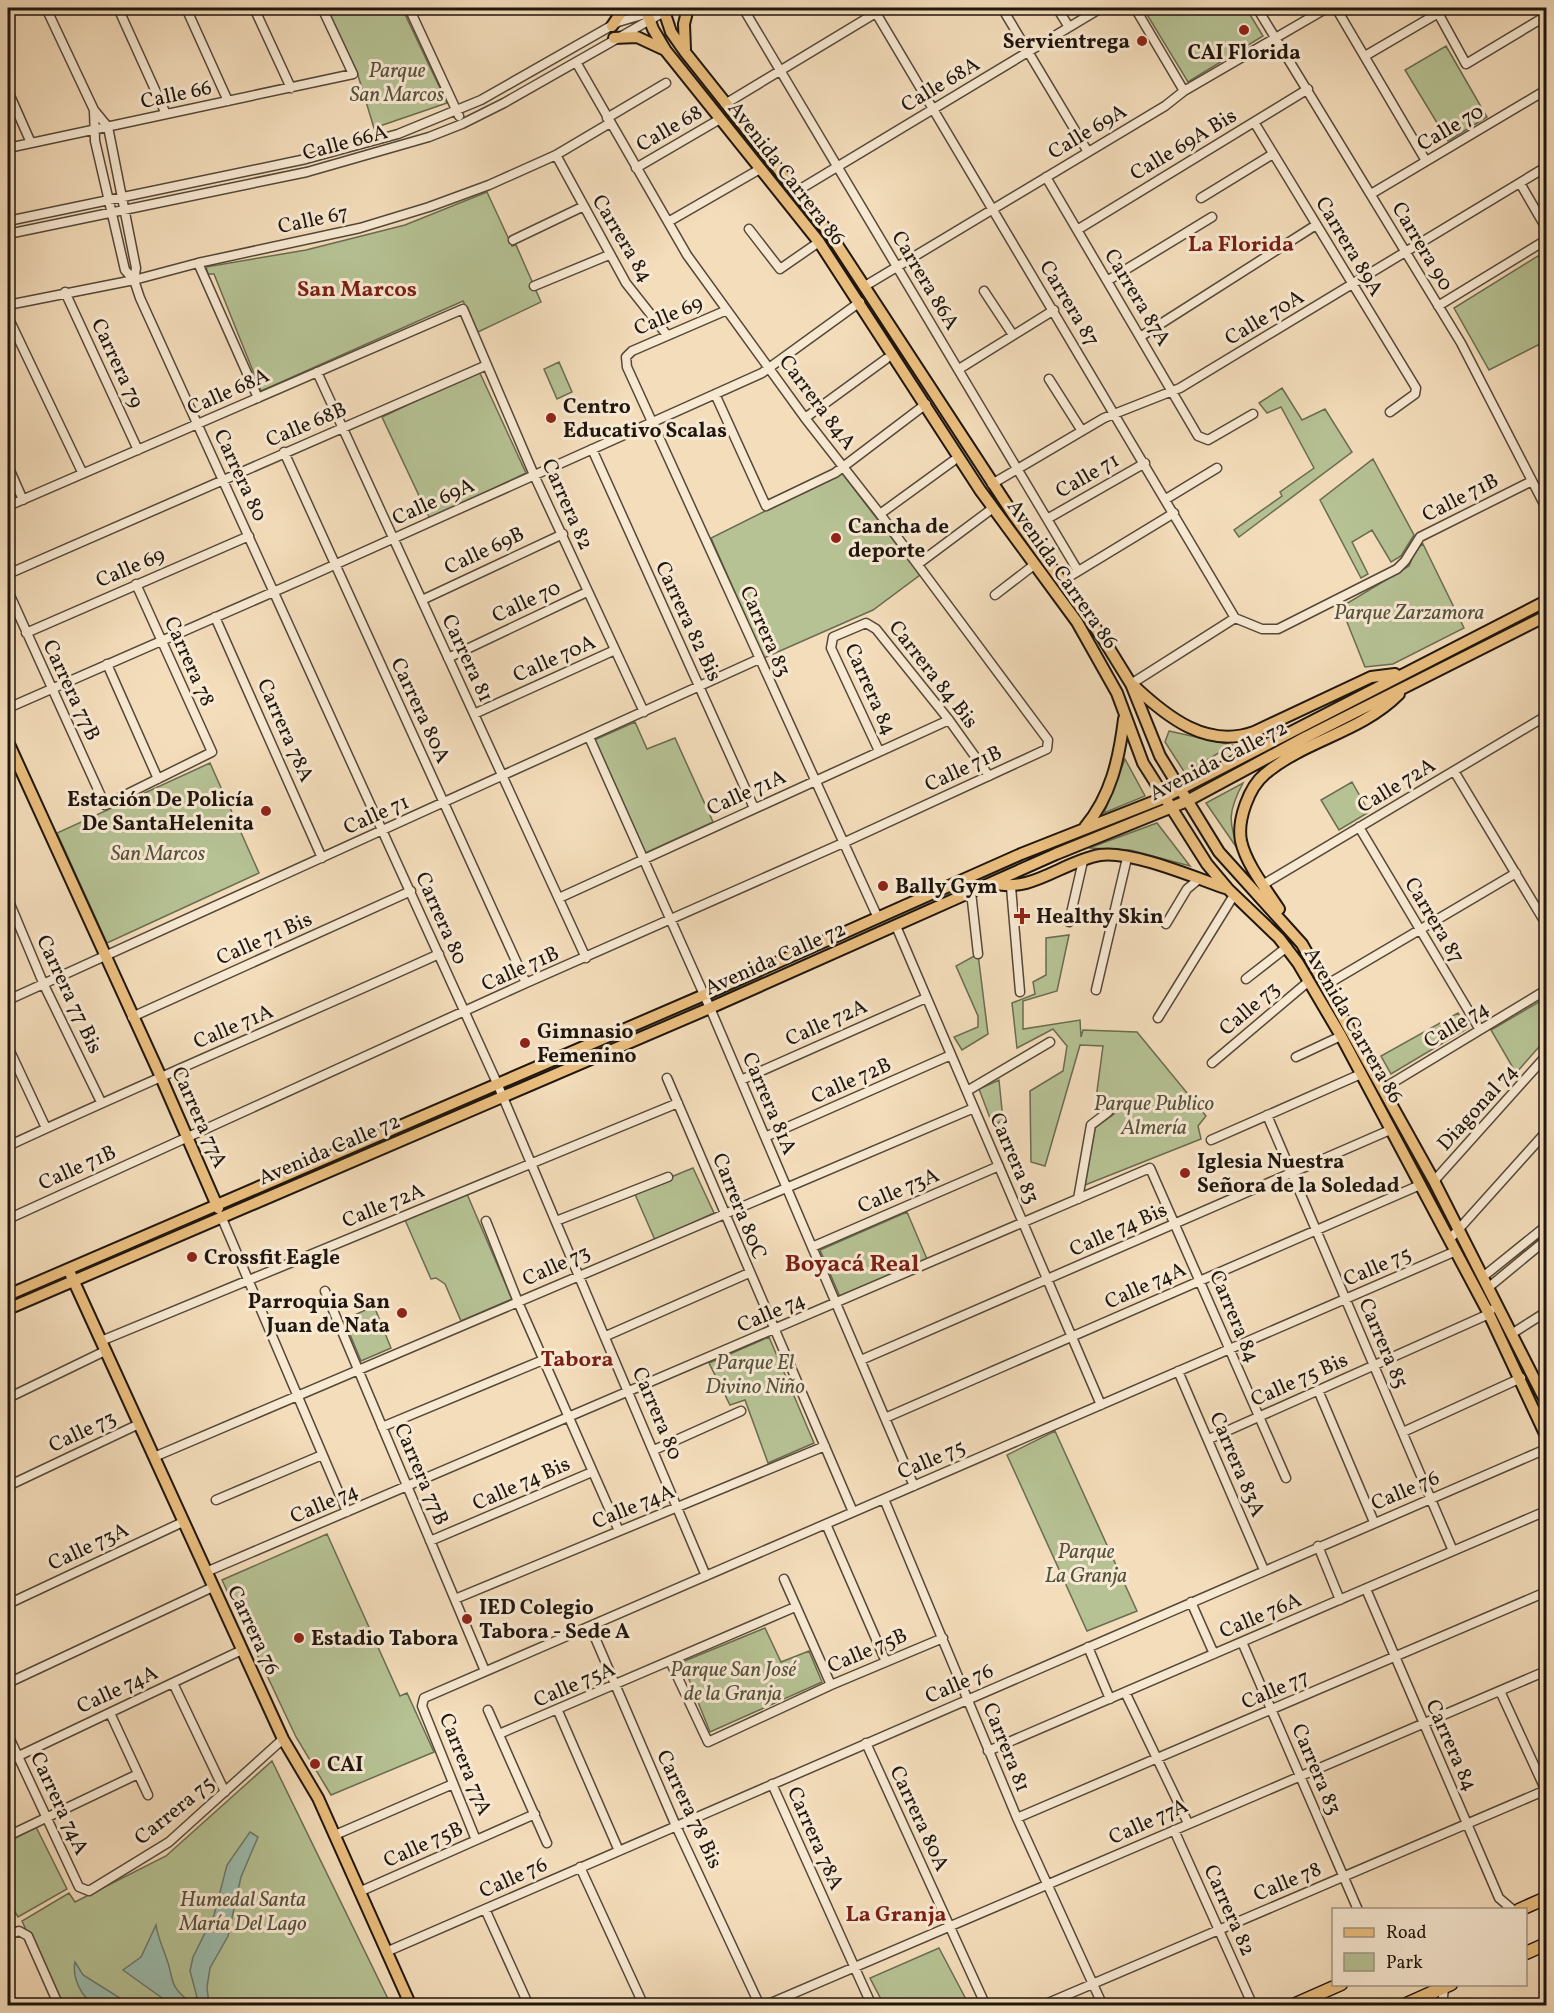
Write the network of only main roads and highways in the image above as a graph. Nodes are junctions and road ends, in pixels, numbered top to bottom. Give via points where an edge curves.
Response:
1 (624, 8) edge
2 (688, 8) edge
3 (666, 9) edge
4 (647, 13) edge
5 (612, 26) road end
6 (614, 38) road end
7 (666, 51) junction
8 (685, 52) junction
9 (1546, 601) edge
10 (1546, 616) edge
11 (1401, 674) junction
12 (1131, 684) junction
13 (1408, 686) junction
14 (1125, 713) junction
15 (8, 742) edge
16 (1180, 790) junction
17 (1163, 798) junction
18 (1187, 801) junction
19 (1170, 808) junction
20 (1084, 828) junction
21 (991, 883) junction
22 (1231, 892) junction
23 (1302, 945) junction
24 (216, 1204) junction
25 (221, 1216) junction
26 (68, 1267) junction
27 (73, 1279) junction
28 (8, 1295) edge
29 (8, 1309) edge
30 (1546, 1402) edge
31 (1546, 1436) edge
32 (1546, 1898) edge
33 (1524, 1908) edge
34 (1546, 1944) edge
35 (1527, 1953) edge
36 (1336, 1986) edge
37 (1448, 1986) edge
38 (411, 2006) edge
39 (1291, 2006) edge
40 (1401, 2006) edge

1 - 5 main road
2 - 8 main road
3 - 8 main road, Avenida Carrera 86 via 672,32
4 - 7 main road, Avenida Carrera 86
6 - 7 main road via 637,37
7 - 14 main road, Avenida Carrera 86 via 819,242 993,508 1077,622
8 - 12 main road, Avenida Carrera 86 via 797,191 865,286 992,484 1102,636
9 - 11 main road, Avenida Calle 72
10 - 13 main road, Avenida Calle 72
11 - 12 main road via 1371,677 1236,737 1200,733 1182,724
11 - 16 main road, Avenida Calle 72
12 - 16 main road, Avenida Carrera 86 via 1152,740
13 - 18 main road, Avenida Calle 72
13 - 23 main road via 1372,717 1263,775 1251,791 1241,839
14 - 17 main road, Avenida Carrera 86 via 1140,756
14 - 20 main road via 1109,786
15 - 24 main road, Carrera 77A
16 - 17 main road, Avenida Calle 72
16 - 18 main road, Avenida Carrera 86
17 - 19 main road, Avenida Carrera 86
17 - 20 main road, Avenida Calle 72
18 - 19 main road, Avenida Calle 72
18 - 23 main road, Avenida Carrera 86 via 1232,870
19 - 21 main road, Avenida Calle 72
19 - 22 main road, Avenida Carrera 86
20 - 24 main road, Avenida Calle 72
21 - 22 main road via 1011,887 1104,855 1187,874
21 - 25 main road, Avenida Calle 72 via 710,1008
22 - 31 main road, Avenida Carrera 86 via 1287,947 1341,1036 1489,1314
23 - 30 main road, Avenida Carrera 86 via 1434,1181
24 - 25 main road, Carrera 77A
24 - 26 main road, Avenida Calle 72
25 - 27 main road, Avenida Calle 72
26 - 27 main road, Carrera 76
26 - 28 main road, Avenida Calle 72
27 - 29 main road, Avenida Calle 72
27 - 38 main road, Carrera 76 via 283,1740 335,1835
32 - 33 highway
34 - 35 highway
36 - 39 highway
37 - 40 highway

